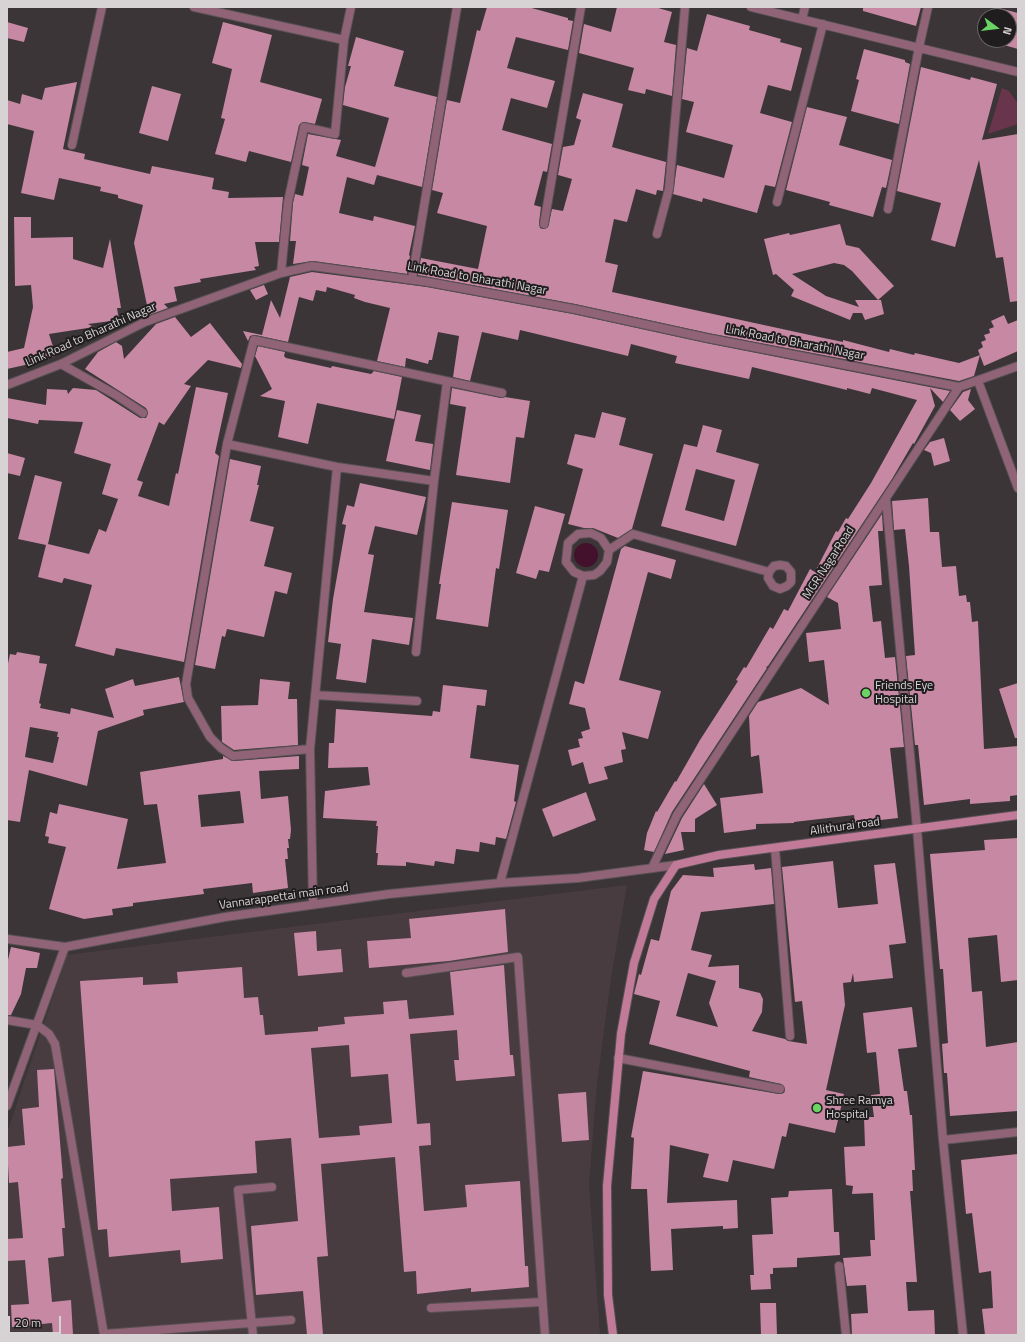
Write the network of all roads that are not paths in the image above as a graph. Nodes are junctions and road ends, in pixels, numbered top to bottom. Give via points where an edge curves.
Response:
1 (102, 7) edge
2 (194, 7) edge
3 (351, 7) edge
4 (457, 7) edge
5 (581, 7) edge
6 (685, 7) edge
7 (751, 7) edge
8 (805, 7) edge
9 (928, 7) edge
10 (802, 19) junction
11 (823, 24) junction
12 (344, 40) junction
13 (919, 47) junction
14 (1018, 72) edge
15 (72, 145) dead end
16 (777, 202) dead end
17 (888, 210) dead end
18 (544, 224) dead end
19 (657, 234) dead end
20 (281, 273) junction
21 (412, 280) junction
22 (61, 364) junction
23 (1018, 366) edge
24 (978, 381) junction
25 (447, 382) junction
26 (7, 385) edge
27 (959, 387) junction
28 (502, 393) dead end
29 (143, 413) dead end
30 (227, 444) junction
31 (337, 467) junction
32 (434, 481) junction
33 (1018, 488) edge
34 (886, 499) junction
35 (609, 550) junction
36 (769, 572) dead end
37 (583, 576) junction
38 (416, 652) dead end
39 (315, 694) junction
40 (417, 701) dead end
41 (310, 749) junction
42 (1018, 815) edge
43 (917, 829) junction
44 (775, 848) junction
45 (676, 865) junction
46 (652, 868) junction
47 (500, 883) junction
48 (313, 904) junction
49 (7, 940) edge
50 (65, 947) junction
51 (406, 972) dead end
52 (7, 1020) edge
53 (37, 1025) junction
54 (790, 1036) dead end
55 (618, 1058) junction
56 (780, 1089) dead end
57 (8, 1102) edge
58 (1018, 1132) edge
59 (943, 1140) junction
60 (272, 1187) dead end
61 (839, 1266) dead end
62 (542, 1302) junction
63 (431, 1308) dead end
64 (292, 1320) dead end
65 (251, 1323) junction
66 (104, 1334) edge
67 (252, 1335) edge
68 (545, 1335) edge
69 (613, 1335) edge
70 (846, 1335) edge
71 (963, 1335) edge

1 - 15 street
2 - 12 street
3 - 12 street
4 - 21 street
5 - 18 street
6 - 19 street via 669,188
7 - 10 street
8 - 10 street
9 - 13 street
10 - 11 street
11 - 13 street
11 - 16 street
12 - 20 street via 335,134 304,127 288,202
13 - 14 street
13 - 17 street
20 - 21 street, Link Road to Bharathi Nagar via 312,266
20 - 22 street, Link Road to Bharathi Nagar via 144,322
21 - 27 street, Link Road to Bharathi Nagar via 574,308 707,338
22 - 26 street, Link Road to Bharathi Nagar
22 - 29 street
23 - 24 street
24 - 27 street
24 - 33 street
25 - 28 street
25 - 30 street via 254,340
25 - 32 street
27 - 34 street, MGR NagarRoad
30 - 31 street
30 - 41 street via 186,684 188,698 210,737 233,756
31 - 32 street
31 - 39 street
32 - 38 street
34 - 43 street
34 - 46 street, MGR NagarRoad via 677,815
35 - 36 street via 634,534
35 - 37 street via 607,562 600,571 594,575
35 - 37 street via 601,538 592,533 578,534 568,543 566,562 574,572
37 - 47 street
39 - 40 street
39 - 41 street
41 - 48 street
42 - 43 main road, Allithurai road
43 - 44 main road, Allithurai road
43 - 59 street
44 - 45 main road, Allithurai road via 719,855
44 - 54 street
45 - 46 street, Vannarappettai main road
45 - 55 main road via 654,899 634,963
46 - 47 street, Vannarappettai main road via 578,878
47 - 48 street, Vannarappettai main road
48 - 50 street, Vannarappettai main road via 225,917
49 - 50 street, Vannarappettai main road
50 - 53 street
51 - 62 street via 518,957
52 - 53 street
53 - 57 street
53 - 66 street via 49,1034 55,1044
55 - 56 street
55 - 69 main road via 607,1186 608,1295
58 - 59 street
59 - 71 street
60 - 65 street via 238,1190
61 - 70 street
62 - 63 street
62 - 68 street
64 - 65 street
65 - 66 street
65 - 67 street

